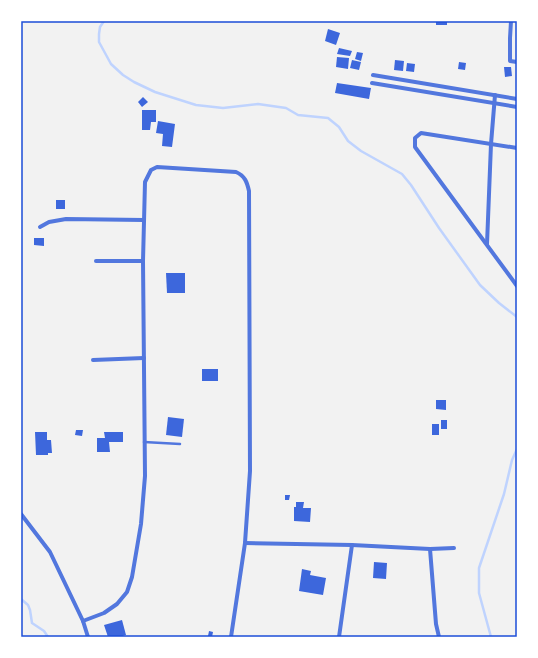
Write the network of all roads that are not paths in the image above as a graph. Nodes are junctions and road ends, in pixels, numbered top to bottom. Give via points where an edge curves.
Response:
1 (511, 21) edge
2 (517, 62) edge
3 (373, 75) dead end
4 (372, 83) dead end
5 (495, 95) junction
6 (517, 99) edge
7 (494, 103) junction
8 (517, 107) edge
9 (490, 144) junction
10 (517, 148) edge
11 (144, 220) junction
12 (40, 227) dead end
13 (487, 244) junction
14 (96, 261) dead end
15 (143, 261) junction
16 (517, 286) edge
17 (144, 358) junction
18 (93, 360) dead end
19 (144, 442) junction
20 (180, 444) dead end
21 (21, 514) edge
22 (245, 543) junction
23 (352, 545) junction
24 (454, 548) dead end
25 (430, 549) junction
26 (83, 621) junction
27 (88, 637) edge
28 (231, 637) edge
29 (339, 637) edge
30 (439, 637) edge

1 - 2 street via 510,61
3 - 5 street
4 - 7 street
5 - 6 street
5 - 7 street
7 - 8 street
7 - 9 street
9 - 10 street
9 - 13 street
9 - 13 street via 421,133 415,138 415,147
11 - 12 street via 66,219 49,222
11 - 15 street
11 - 22 street via 145,182 151,170 157,167 236,172 246,180 250,191 251,421
13 - 16 street
14 - 15 street
15 - 17 street
17 - 18 street
17 - 19 street
19 - 20 lane
19 - 26 street via 145,476 141,524 128,592 104,613
21 - 26 street via 50,552
22 - 23 street
22 - 28 street
23 - 25 street
23 - 29 street
24 - 25 street
25 - 30 street
26 - 27 street

